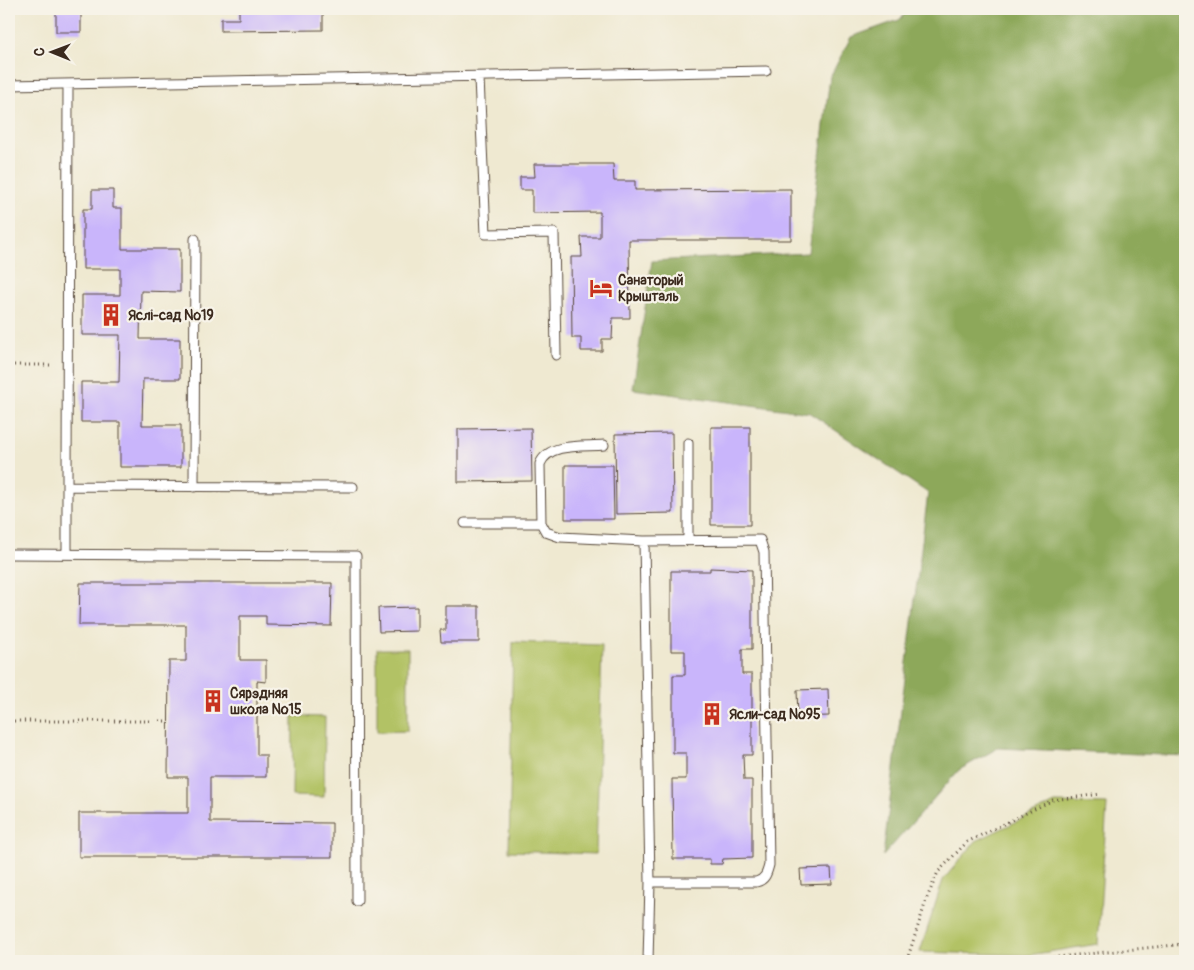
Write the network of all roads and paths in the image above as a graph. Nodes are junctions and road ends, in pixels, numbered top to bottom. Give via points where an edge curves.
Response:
1 (766, 71) dead end
2 (479, 78) junction
3 (9, 85) edge
4 (68, 85) junction
5 (195, 238) dead end
6 (556, 355) dead end
7 (9, 365) edge
8 (68, 366) junction
9 (688, 443) dead end
10 (604, 445) dead end
11 (67, 486) junction
12 (194, 487) junction
13 (353, 487) dead end
14 (542, 523) junction
15 (465, 524) dead end
16 (688, 539) junction
17 (644, 540) junction
18 (9, 554) edge
19 (67, 554) junction
20 (9, 721) edge
21 (168, 721) dead end
22 (1101, 794) dead end
23 (650, 882) junction
24 (357, 901) dead end
25 (1185, 944) edge
26 (9, 960) edge
27 (907, 960) edge
28 (37, 961) edge
29 (648, 961) edge
30 (935, 961) edge
31 (1018, 961) edge

1 - 2 lane
2 - 4 lane
2 - 6 lane via 486,234 554,233
3 - 4 lane
4 - 8 lane
5 - 12 lane
7 - 8 path
8 - 11 lane
9 - 16 lane
10 - 14 lane via 558,448 543,457 540,464
11 - 12 lane
11 - 19 lane
12 - 13 lane
14 - 15 lane
14 - 17 lane via 546,532 560,537
16 - 17 lane
16 - 23 lane via 753,539 763,543 769,865 766,875 756,882
17 - 23 lane
18 - 19 lane
19 - 24 lane via 356,556
20 - 21 path
22 - 27 path via 1053,800 967,842 938,872
23 - 29 lane
25 - 31 path
26 - 28 path
27 - 29 path
27 - 30 path
28 - 29 path

